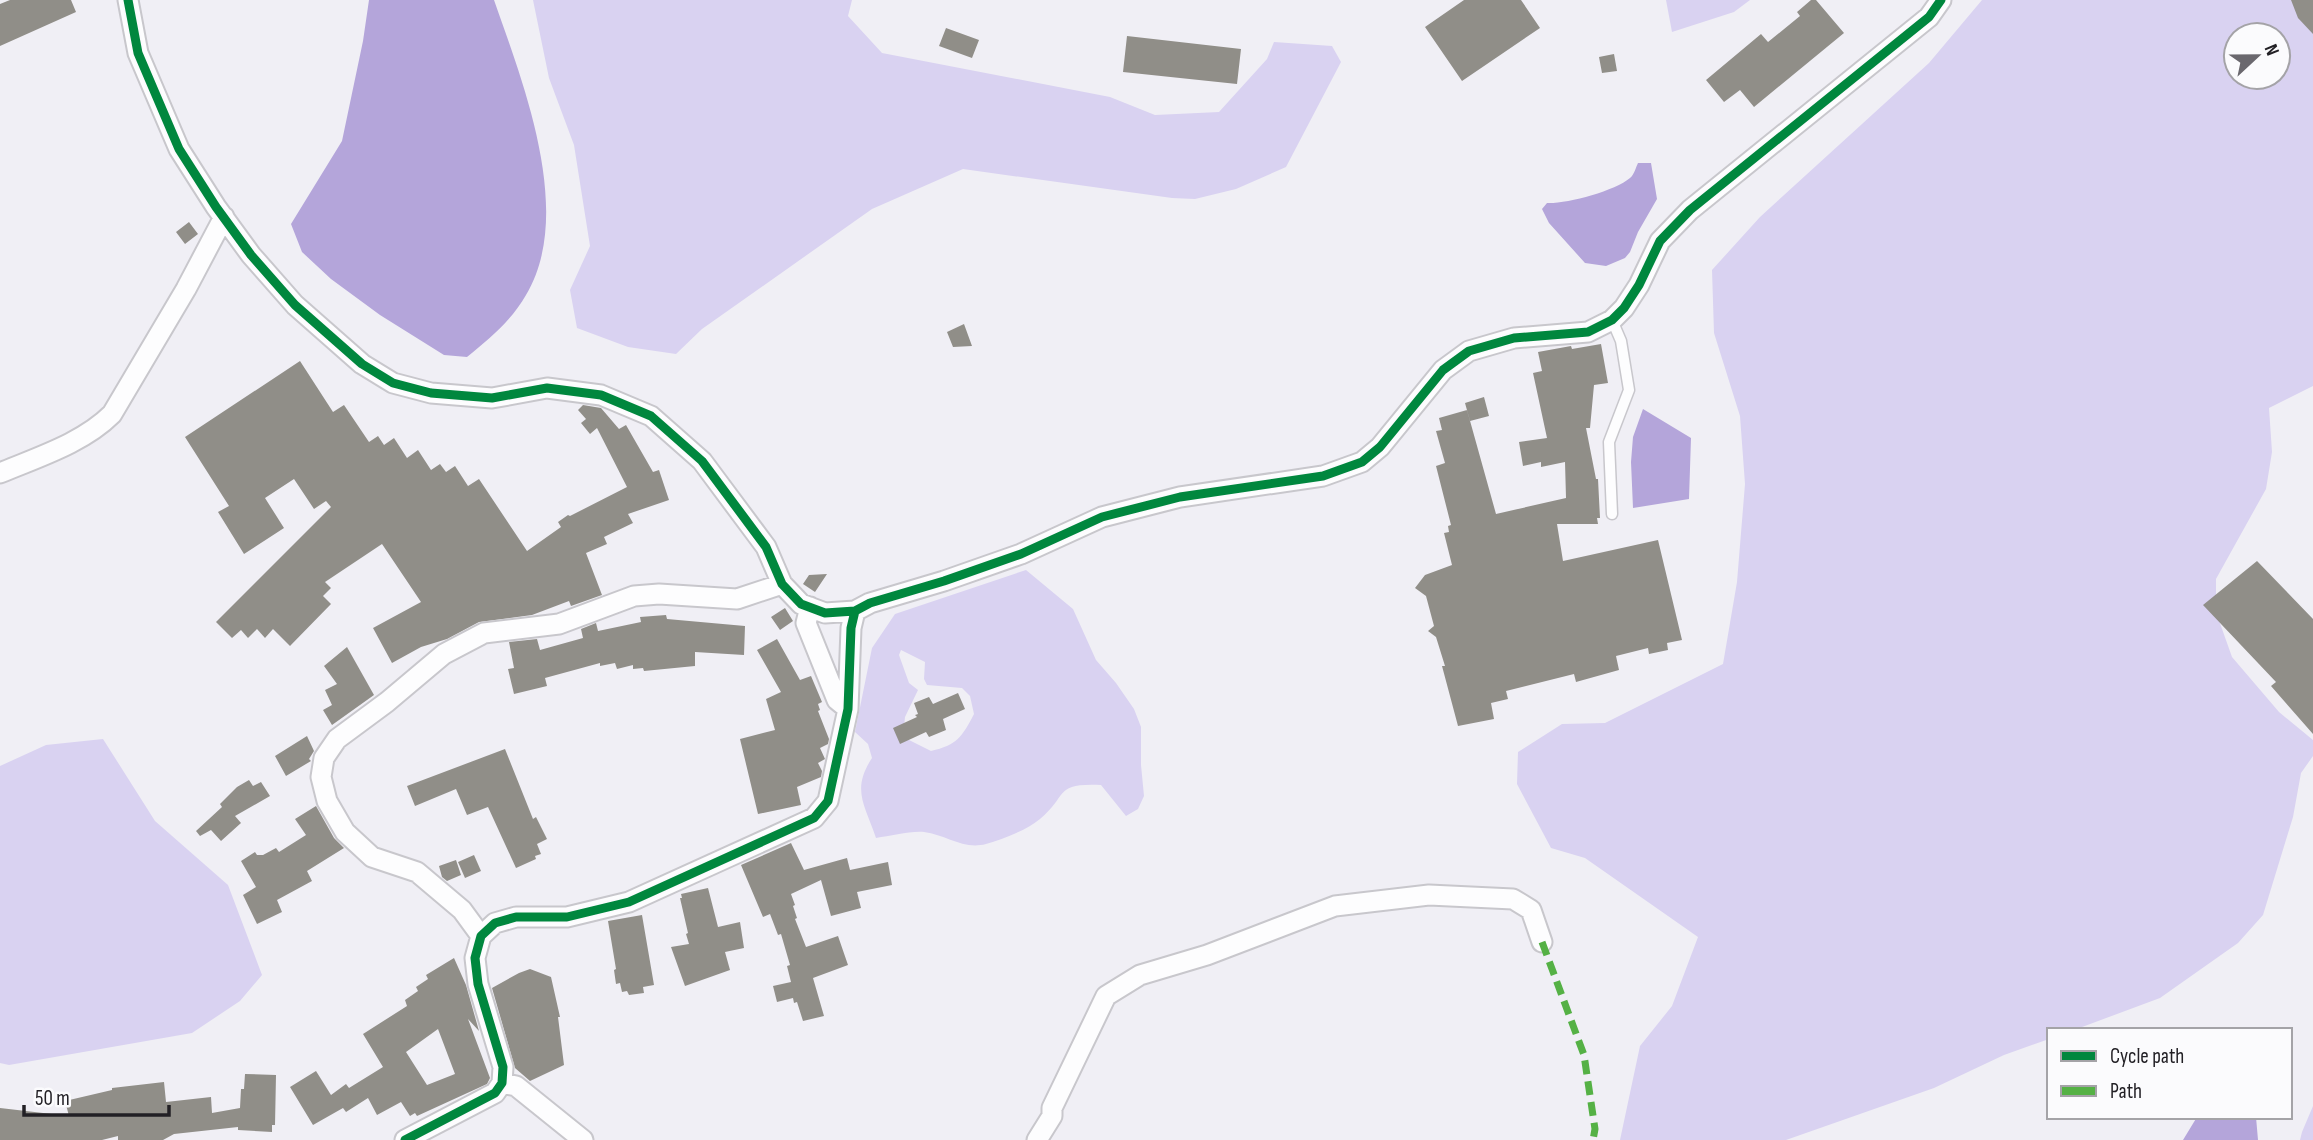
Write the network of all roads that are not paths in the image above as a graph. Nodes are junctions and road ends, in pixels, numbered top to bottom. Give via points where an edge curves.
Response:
1 (128, 0) edge
2 (1941, 0) edge
3 (224, 217) junction
4 (1612, 320) junction
5 (0, 472) edge
6 (1612, 514) dead end
7 (782, 584) junction
8 (810, 607) junction
9 (855, 611) junction
10 (848, 709) junction
11 (481, 936) junction
12 (1542, 942) dead end
13 (502, 1083) junction
14 (405, 1140) edge
15 (583, 1140) edge
16 (1037, 1140) edge

1 - 3 street via 138,53 179,149
2 - 4 street via 1929,17 1690,210 1660,241 1639,285
3 - 5 street via 112,414 99,427
3 - 7 street via 295,305 362,364 393,383 431,393 492,398 547,388 601,395 651,416 702,461 766,547
4 - 6 lane via 1629,390 1609,442
4 - 9 street via 1588,332 1514,338 1469,351 1443,370 1380,447 1343,470 1180,497 1102,517 1021,554
7 - 8 street via 800,604
7 - 11 street via 737,599 634,596 559,624 484,634 444,654 337,739 324,758 321,777 327,801 345,832 372,857 417,872 462,910
8 - 9 street via 825,613
8 - 10 street via 806,623 837,700
9 - 10 street
10 - 11 street via 828,801 814,818 629,902 567,917 516,918 495,923
11 - 13 street via 475,958 478,984 503,1067
12 - 16 street via 1531,909 1513,898 1429,895 1335,906 1140,975 1106,996
13 - 14 street via 495,1093
13 - 15 street via 516,1086

